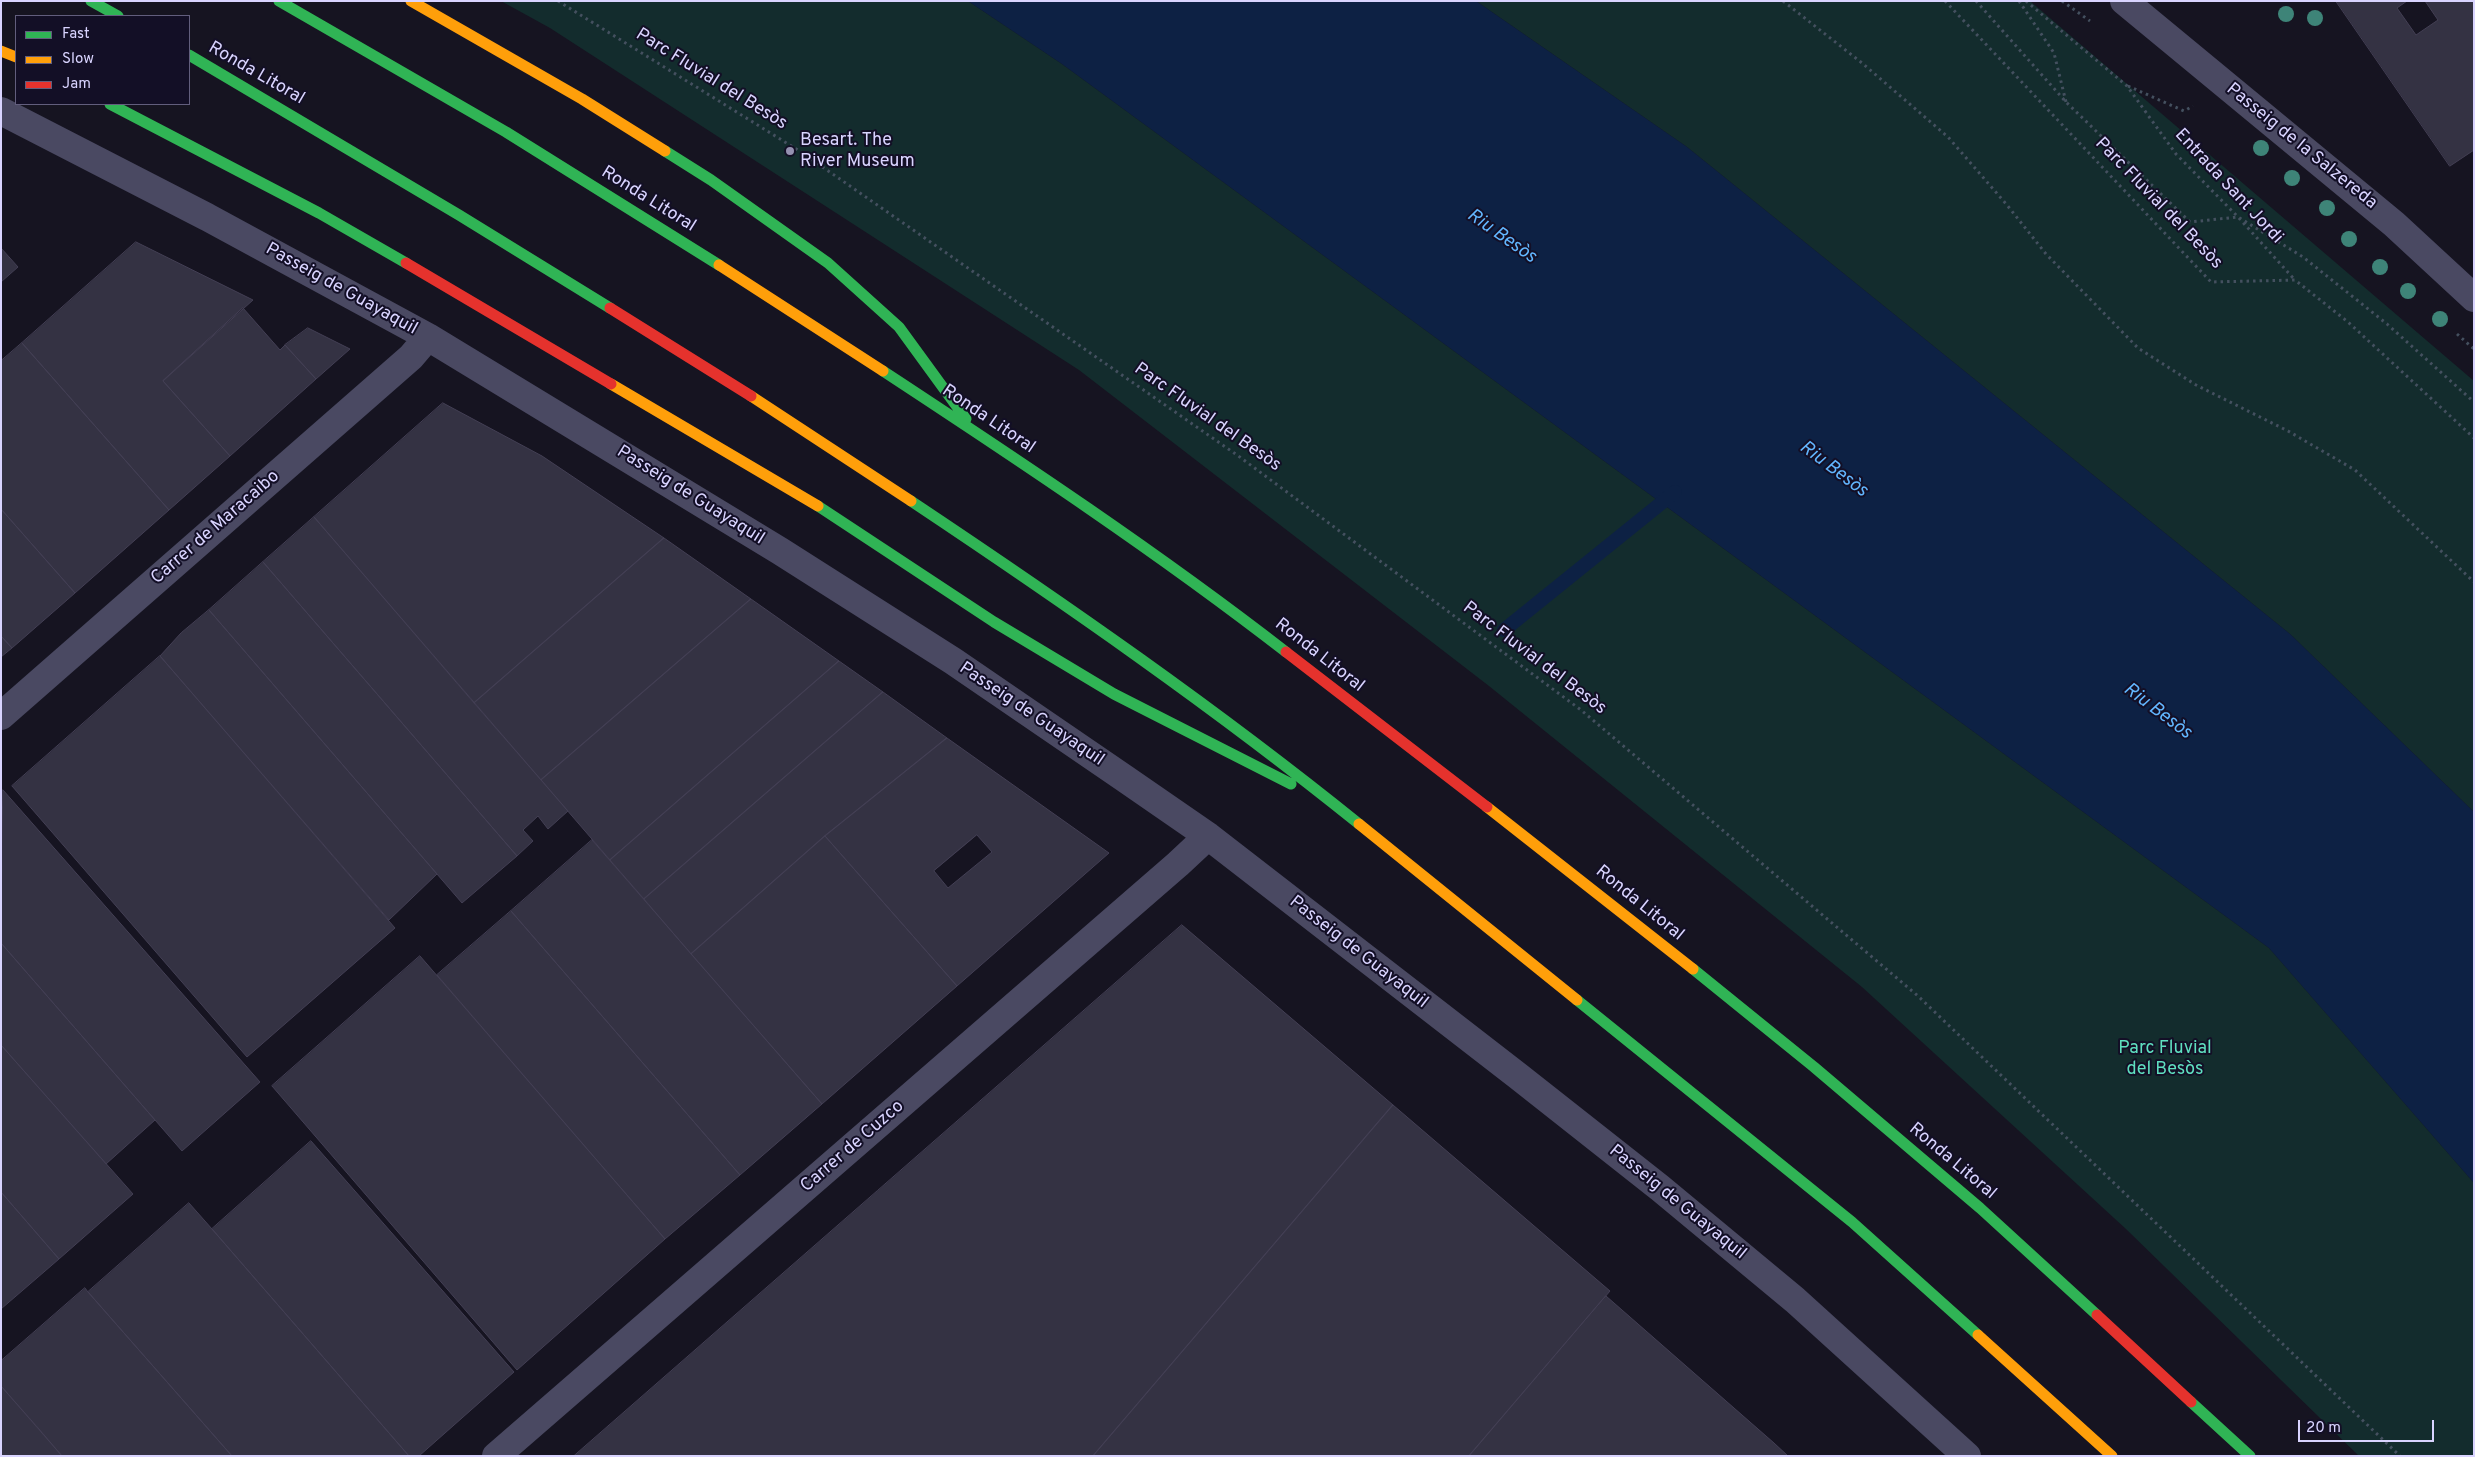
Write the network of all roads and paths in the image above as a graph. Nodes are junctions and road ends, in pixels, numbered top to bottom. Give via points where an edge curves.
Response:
1 (91, 1) edge
2 (280, 1) edge
3 (411, 1) edge
4 (558, 1) edge
5 (1783, 1) edge
6 (1945, 1) edge
7 (1976, 1) edge
8 (2019, 1) edge
9 (2026, 1) edge
10 (2124, 1) edge
11 (116, 15) edge
12 (1, 51) edge
13 (190, 56) edge
14 (15, 57) edge
15 (2127, 86) junction
16 (2066, 102) junction
17 (112, 105) edge
18 (1, 111) edge
19 (2184, 111) dead end
20 (2238, 217) junction
21 (2294, 280) junction
22 (2474, 298) edge
23 (428, 337) junction
24 (2474, 402) edge
25 (976, 432) junction
26 (2474, 438) edge
27 (2474, 582) edge
28 (1, 716) edge
29 (1339, 808) junction
30 (1208, 836) junction
31 (496, 1456) edge
32 (1967, 1456) edge
33 (2112, 1456) edge
34 (2250, 1456) edge
35 (2400, 1456) edge

1 - 11 highway
2 - 25 highway, Ronda Litoral via 506,132 781,304
3 - 25 highway via 606,114 711,180 828,263 899,327
4 - 35 path, Parc Fluvial del Besòs via 809,158 1237,455 1581,710 1918,996
5 - 27 path via 1948,137 2046,254 2138,348 2196,385 2288,431 2355,470
6 - 21 path, Parc Fluvial del Besòs via 2211,282
7 - 16 path, Parc Fluvial del Besòs
8 - 16 path via 2054,53
9 - 15 path, Entrada Sant Jordi
10 - 22 street, Passeig de la Salzereda via 2394,224
12 - 14 highway
13 - 29 highway, Ronda Litoral via 459,215 724,379 1016,571 1267,750
15 - 19 path, Entrada Sant Jordi
15 - 20 path, Entrada Sant Jordi via 2176,154
16 - 20 path, Parc Fluvial del Besòs via 2190,222
17 - 29 highway via 319,213 441,283 825,510 994,622 1114,694
18 - 23 street, Passeig de Guayaquil
20 - 21 path, Entrada Sant Jordi
20 - 24 path via 2303,257 2386,324
21 - 26 path via 2348,322
23 - 28 street, Carrer de Maracaibo via 411,357
23 - 30 street, Passeig de Guayaquil via 606,444 944,656
25 - 34 highway, Ronda Litoral via 1216,598 1574,874 1814,1067 1980,1208
29 - 33 highway, Ronda Litoral via 1852,1222
30 - 31 street, Carrer de Cuzco
30 - 32 street, Passeig de Guayaquil via 1660,1188 1795,1300

